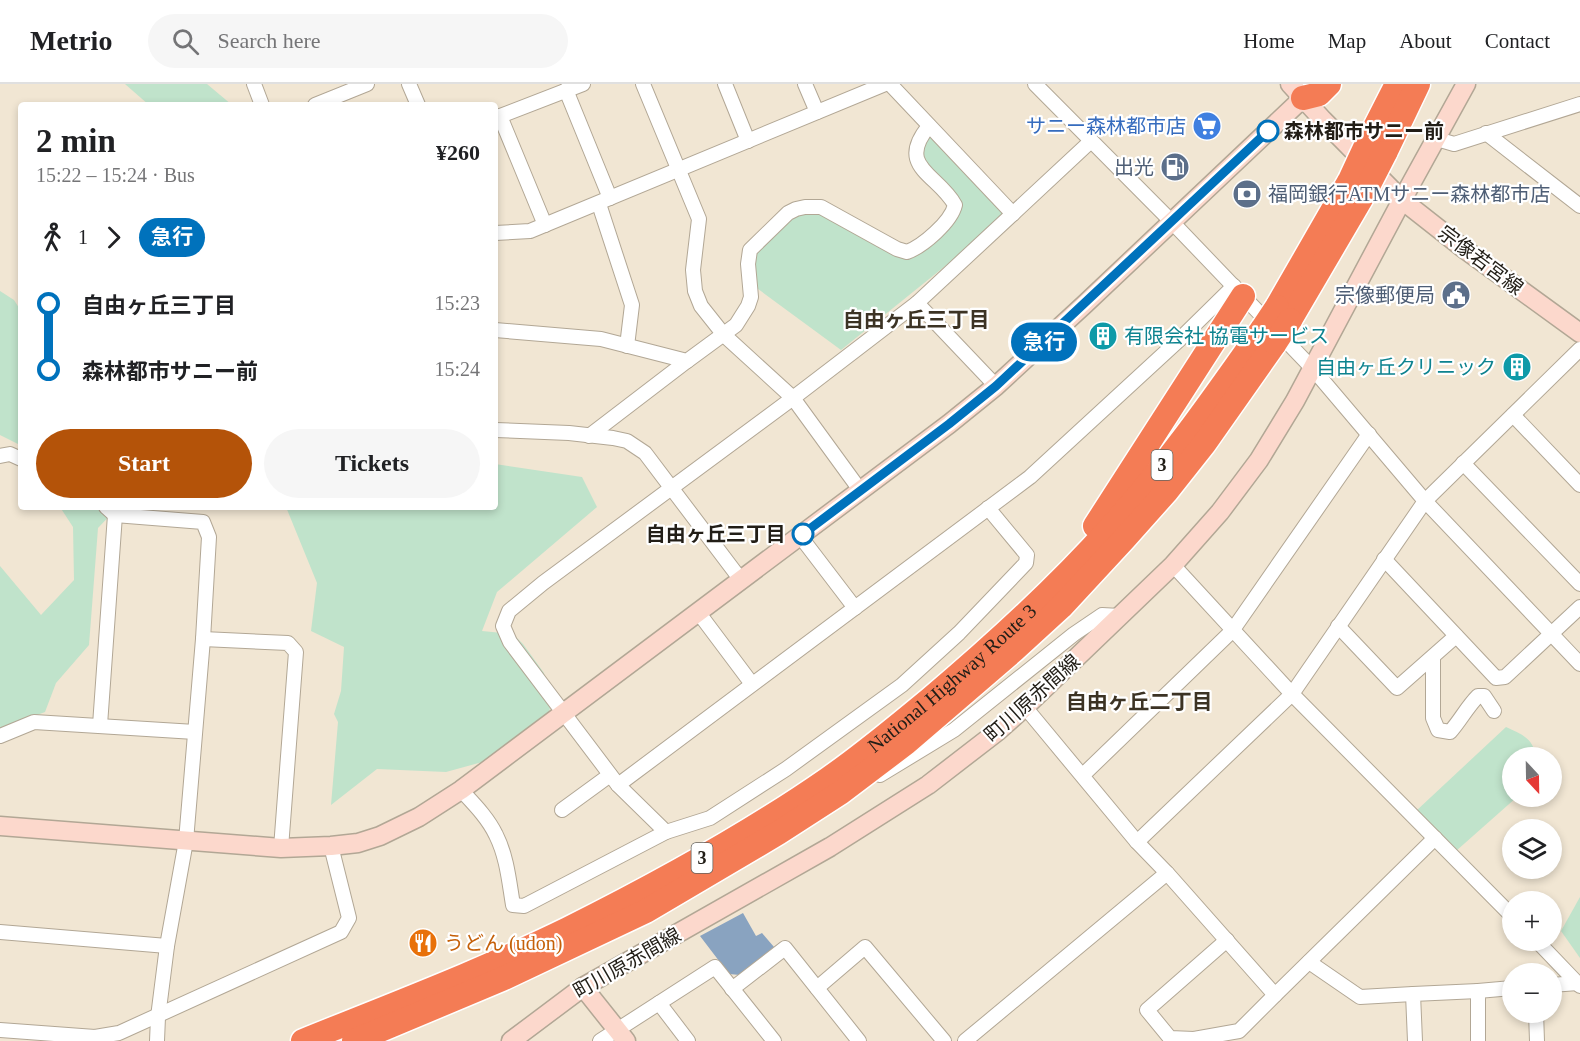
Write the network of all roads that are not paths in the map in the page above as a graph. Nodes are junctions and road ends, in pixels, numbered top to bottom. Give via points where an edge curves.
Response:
1 (254, 84) edge
2 (367, 84) edge
3 (409, 84) edge
4 (582, 84) edge
5 (643, 84) edge
6 (725, 84) edge
7 (806, 84) edge
8 (885, 84) edge
9 (890, 84) edge
10 (1035, 84) edge
11 (1329, 84) edge
12 (1397, 84) edge
13 (1418, 84) edge
14 (1466, 84) edge
15 (1301, 89) edge
16 (566, 90) junction
17 (261, 102) edge
18 (322, 102) edge
19 (417, 102) edge
20 (1580, 104) edge
21 (817, 112) junction
22 (498, 117) edge
23 (498, 119) edge
24 (928, 126) junction
25 (1486, 133) junction
26 (1437, 139) junction
27 (748, 141) junction
28 (1090, 141) junction
29 (1377, 146) junction
30 (679, 171) junction
31 (1402, 200) junction
32 (1577, 200) edge
33 (604, 201) junction
34 (1013, 214) junction
35 (1171, 221) junction
36 (545, 225) junction
37 (498, 233) edge
38 (1238, 291) junction
39 (917, 303) junction
40 (1580, 333) edge
41 (498, 334) edge
42 (724, 335) junction
43 (1269, 335) junction
44 (627, 346) junction
45 (1580, 349) edge
46 (687, 361) junction
47 (1313, 369) junction
48 (996, 386) junction
49 (793, 398) junction
50 (1513, 415) junction
51 (498, 430) edge
52 (1369, 434) junction
53 (589, 436) junction
54 (0, 456) edge
55 (18, 458) edge
56 (1463, 463) junction
57 (1580, 485) edge
58 (672, 488) junction
59 (860, 490) junction
60 (1425, 501) junction
61 (988, 508) junction
62 (111, 511) edge
63 (800, 536) junction
64 (1384, 559) junction
65 (1173, 565) junction
66 (741, 580) junction
67 (1580, 584) edge
68 (1049, 592) junction
69 (1580, 607) edge
70 (855, 608) junction
71 (698, 612) junction
72 (1120, 616) junction
73 (1338, 626) junction
74 (1232, 631) junction
75 (1552, 634) junction
76 (1456, 636) junction
77 (203, 639) junction
78 (1433, 657) junction
79 (1580, 663) edge
80 (752, 684) junction
81 (1292, 694) junction
82 (1025, 707) junction
83 (1494, 711) dead end
84 (562, 713) junction
85 (100, 725) junction
86 (195, 732) junction
87 (0, 736) edge
88 (1083, 775) junction
89 (614, 780) junction
90 (461, 790) junction
91 (562, 810) dead end
92 (0, 826) edge
93 (666, 832) junction
94 (778, 834) junction
95 (1435, 838) junction
96 (186, 841) junction
97 (1137, 842) junction
98 (331, 846) junction
99 (280, 848) junction
100 (1167, 873) junction
101 (1502, 906) edge
102 (0, 932) edge
103 (1227, 940) junction
104 (166, 946) junction
105 (1547, 951) edge
106 (1309, 962) junction
107 (1562, 985) edge
108 (1579, 985) edge
109 (583, 987) junction
110 (817, 988) junction
111 (732, 989) junction
112 (1502, 989) edge
113 (1478, 991) junction
114 (1413, 994) junction
115 (1275, 995) junction
116 (659, 1003) junction
117 (158, 1017) junction
118 (1536, 1023) edge
119 (0, 1030) edge
120 (621, 1035) edge
121 (157, 1041) edge
122 (303, 1041) edge
123 (354, 1041) edge
124 (511, 1041) edge
125 (600, 1041) edge
126 (688, 1041) edge
127 (774, 1041) edge
128 (859, 1041) edge
129 (944, 1041) edge
130 (965, 1041) edge
131 (1415, 1041) edge
132 (1478, 1041) edge
133 (1537, 1041) edge

1 - 17 street
2 - 18 street
3 - 19 street
4 - 16 street
5 - 30 street
6 - 27 street
7 - 21 street
8 - 21 street
9 - 24 street
10 - 28 street
11 - 15 highway via 1319,94
12 - 29 highway, National Highway Route 3 / 3
13 - 29 highway, National Highway Route 3 / 3
14 - 26 street
15 - 31 street, 宗像若宮線
15 - 35 street
16 - 22 street
16 - 33 street
20 - 25 street
21 - 27 street
23 - 36 street
24 - 34 street
24 - 42 street via 918,139 916,158 955,205 948,220 916,249 907,252 821,207 804,207 788,213 750,250 747,264 751,297 736,325
25 - 26 street via 1454,144
25 - 32 street
26 - 31 street
27 - 30 street
28 - 34 street
28 - 35 street
29 - 43 highway, National Highway Route 3 / 3, bridge
30 - 33 street
30 - 42 street via 699,219 693,270 696,291 701,306
31 - 40 street, 宗像若宮線
31 - 47 street, 町川原赤間線
33 - 36 street
33 - 44 street via 632,305
34 - 39 street
35 - 38 street
35 - 48 street
36 - 37 street via 530,231
38 - 47 street
38 - 61 street via 1037,470
38 - 68 highway via 1100,519
39 - 48 street
39 - 49 street
41 - 44 street via 601,339
42 - 46 street
42 - 49 street
43 - 68 highway, National Highway Route 3 / 3 via 1110,528
43 - 94 highway, National Highway Route 3 / 3 via 1236,400 1166,492 1060,607 906,743
44 - 46 street
45 - 50 street
46 - 53 street
47 - 52 street
47 - 65 street, 町川原赤間線 via 1259,460
48 - 59 street
49 - 58 street
49 - 59 street
50 - 56 street
50 - 57 street
51 - 53 street
52 - 60 street
52 - 74 street
53 - 58 street via 627,441 645,453
54 - 55 street
56 - 60 street
56 - 67 street
58 - 66 street
58 - 84 street via 543,583 505,618 503,626 510,642
59 - 63 street
60 - 64 street
60 - 75 street
61 - 70 street
61 - 93 street via 1027,555 1026,563 959,633 902,684 786,770 710,818
62 - 77 street via 203,522 209,537
62 - 85 street
63 - 66 street
63 - 70 street
64 - 73 street
64 - 76 street
65 - 72 street, 町川原赤間線
65 - 74 street
66 - 71 street
68 - 122 highway, National Highway Route 3 / 3 via 894,729 829,778 710,854 516,953
69 - 75 street
70 - 80 street
71 - 80 street
71 - 84 street
72 - 82 street, 町川原赤間線
72 - 94 street via 1102,615 954,729
73 - 78 street via 1397,688
73 - 81 street
74 - 81 street
74 - 88 street
75 - 76 street via 1505,677 1496,678
75 - 79 street
76 - 78 street
77 - 86 street
77 - 99 street via 288,643 296,652
78 - 83 street via 1433,718 1438,730 1450,732 1478,696 1484,696
80 - 89 street
81 - 95 street
81 - 97 street
82 - 88 street
82 - 109 street, 町川原赤間線 via 928,785 876,819
84 - 89 street
84 - 90 street
85 - 86 street
85 - 87 street via 34,722
86 - 96 street
88 - 97 street
89 - 91 street
89 - 93 street
90 - 93 street via 496,835 513,905 524,906
90 - 98 street via 380,836
92 - 96 street
94 - 123 highway, National Highway Route 3 / 3 via 646,911 492,983
95 - 101 street
95 - 106 street
96 - 99 street
96 - 104 street
97 - 100 street
98 - 99 street
98 - 117 street via 349,918 340,932
100 - 103 street
100 - 130 street
102 - 104 street
103 - 115 street
103 - 115 street via 1147,1010 1170,1038 1194,1039 1239,1031
104 - 117 street
105 - 108 street
106 - 114 street via 1360,996
106 - 115 street
107 - 108 street
109 - 120 street
109 - 124 street, 町川原赤間線
110 - 111 street via 785,948
110 - 128 street
110 - 129 street via 865,947
111 - 116 street via 715,967
111 - 127 street
112 - 113 street
113 - 114 street
113 - 132 street
114 - 131 street
116 - 120 street
116 - 126 street
117 - 119 street via 119,1033 95,1037
117 - 121 street
118 - 133 street
120 - 125 street

